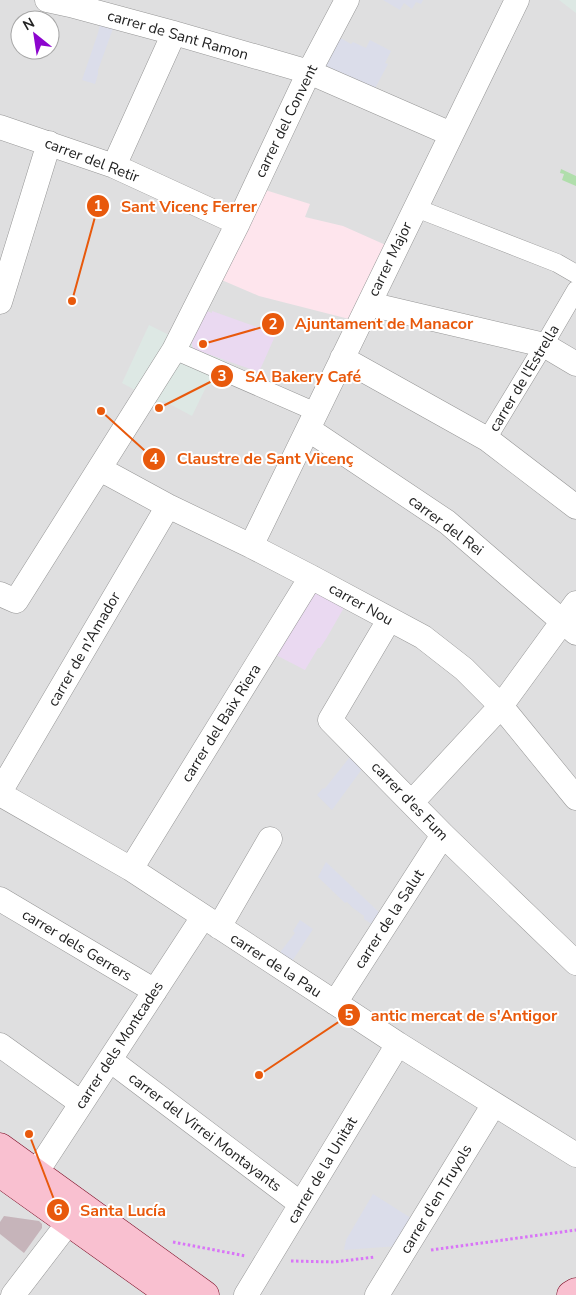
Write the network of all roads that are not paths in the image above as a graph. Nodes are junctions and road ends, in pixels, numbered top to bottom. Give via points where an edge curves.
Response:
1 (47, 0) edge
2 (347, 0) edge
3 (517, 0) edge
4 (174, 34) junction
5 (308, 72) junction
6 (0, 126) edge
7 (451, 134) junction
8 (49, 143) junction
9 (114, 166) junction
10 (416, 208) junction
11 (238, 222) junction
12 (576, 274) edge
13 (576, 290) edge
14 (0, 302) edge
15 (369, 304) junction
16 (544, 345) junction
17 (174, 350) junction
18 (342, 358) junction
19 (576, 364) edge
20 (312, 421) junction
21 (487, 439) junction
22 (100, 470) junction
23 (168, 506) junction
24 (576, 507) edge
25 (250, 546) junction
26 (310, 577) junction
27 (0, 594) edge
28 (572, 619) edge
29 (389, 620) junction
30 (501, 706) junction
31 (0, 793) edge
32 (576, 798) edge
33 (412, 802) junction
34 (444, 835) junction
35 (270, 838) dead end
36 (131, 869) junction
37 (0, 899) edge
38 (211, 922) junction
39 (576, 963) edge
40 (155, 991) junction
41 (335, 1003) junction
42 (398, 1044) junction
43 (0, 1045) edge
44 (110, 1060) junction
45 (81, 1103) junction
46 (494, 1104) junction
47 (0, 1147) edge
48 (576, 1155) edge
49 (0, 1173) edge
50 (36, 1173) junction
51 (301, 1204) junction
52 (69, 1222) junction
53 (153, 1290) edge
54 (576, 1292) edge
55 (13, 1295) edge
56 (206, 1295) edge
57 (246, 1295) edge
58 (378, 1295) edge
59 (571, 1295) edge

1 - 4 street, carrer de Sant Ramon
2 - 5 street, carrer del Convent
3 - 7 street, carrer Major
4 - 5 street, carrer de Sant Ramon
4 - 9 street
5 - 7 street, carrer de Sant Ramon
5 - 11 street, carrer del Convent
6 - 8 street, carrer del Retir
7 - 10 street, carrer Major
8 - 9 street, carrer del Retir
8 - 14 street
9 - 11 street, carrer del Retir
10 - 12 street
10 - 15 street, carrer Major
11 - 17 street, carrer del Convent
13 - 16 street, carrer de l'Estrella
15 - 16 street
15 - 18 street, carrer Major
16 - 19 street
16 - 21 street, carrer de l'Estrella
17 - 20 street
17 - 22 street, carrer del Convent
18 - 20 street, carrer Major
18 - 21 street
20 - 25 street, carrer Major
20 - 28 street, carrer del Rei
21 - 24 street
22 - 23 street, carrer Nou
22 - 27 street, carrer del Convent via 16,601
23 - 25 street, carrer Nou
23 - 31 street, carrer de n'Amador
25 - 26 street, carrer Nou
26 - 29 street, carrer Nou
26 - 36 street, carrer del Baix Riera
28 - 30 street
29 - 30 street, carrer Nou via 423,637 464,669
29 - 33 street, carrer d'es Fum via 330,720
30 - 32 street, carrer Nou
30 - 33 street
31 - 36 street, carrer de la Pau
33 - 34 street, carrer d'es Fum
34 - 39 street, carrer d'es Fum
34 - 41 street, carrer de la Salut
35 - 38 street, carrer dels Montcades
36 - 38 street, carrer de la Pau
37 - 40 street, carrer dels Gerrers
38 - 40 street, carrer dels Montcades
38 - 41 street, carrer de la Pau
40 - 44 street, carrer dels Montcades
41 - 42 street, carrer de la Pau
42 - 46 street, carrer de la Pau
42 - 51 street, carrer de la Unitat
43 - 45 street
44 - 45 street, carrer dels Montcades
44 - 51 street, carrer del Virrei Montayants
45 - 50 street, carrer dels Montcades
46 - 48 street, carrer de la Pau
46 - 58 street, carrer d'en Truyols
47 - 50 main road
49 - 52 main road
50 - 56 main road
51 - 57 street, carrer de la Unitat
52 - 53 main road
52 - 55 street
54 - 59 main road

